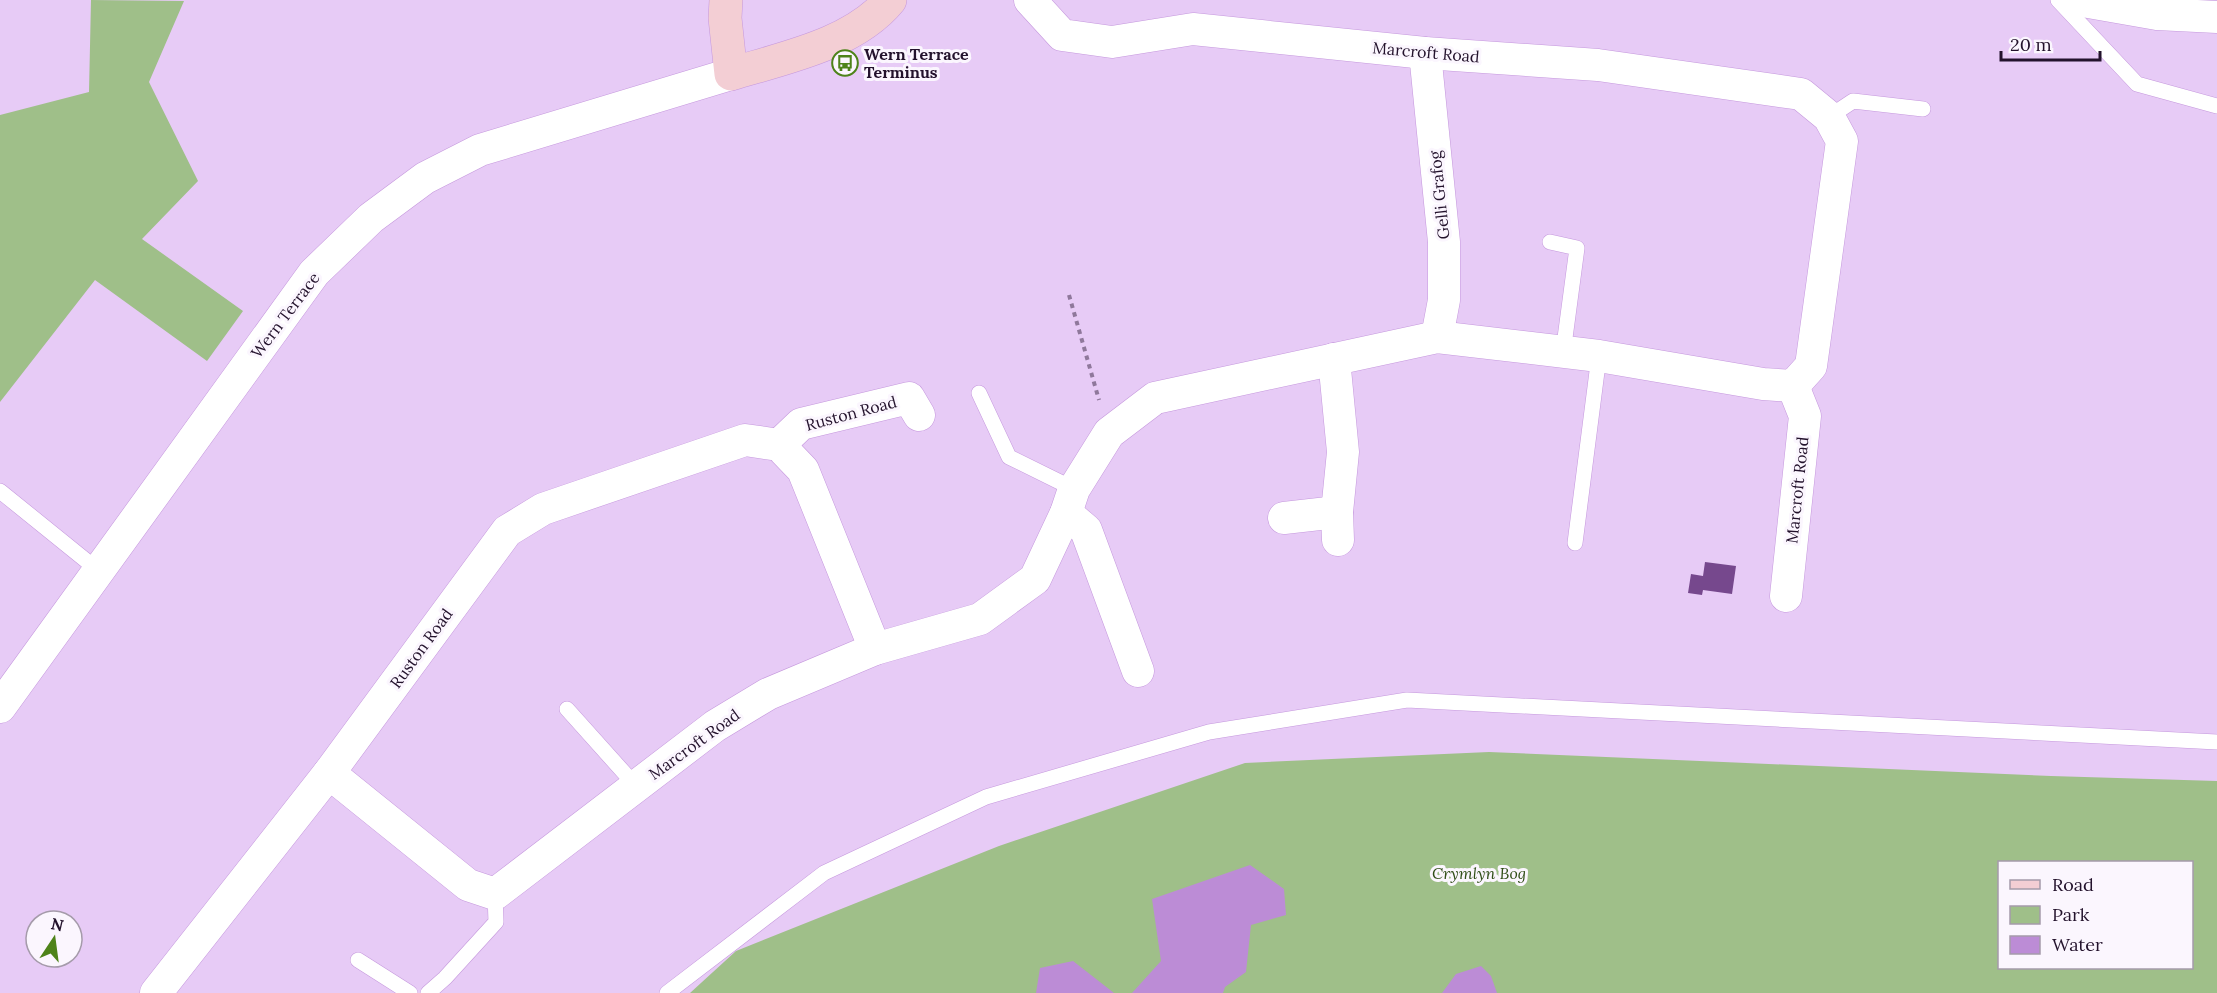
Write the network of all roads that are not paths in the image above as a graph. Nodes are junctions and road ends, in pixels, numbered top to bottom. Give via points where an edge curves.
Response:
1 (726, 0) edge
2 (890, 0) edge
3 (1030, 0) edge
4 (2058, 0) edge
5 (2077, 0) edge
6 (2217, 17) edge
7 (1425, 53) junction
8 (731, 74) junction
9 (2217, 106) edge
10 (1923, 109) dead end
11 (1829, 117) junction
12 (1550, 242) dead end
13 (1437, 337) junction
14 (1563, 352) junction
15 (1599, 356) junction
16 (1334, 359) junction
17 (1793, 386) junction
18 (979, 393) dead end
19 (919, 415) dead end
20 (779, 445) junction
21 (0, 490) edge
22 (1070, 501) junction
23 (1284, 518) dead end
24 (1575, 543) dead end
25 (99, 571) junction
26 (1786, 596) dead end
27 (875, 650) junction
28 (1138, 671) dead end
29 (0, 707) edge
30 (567, 709) dead end
31 (2217, 742) edge
32 (329, 772) junction
33 (636, 786) junction
34 (495, 894) junction
35 (358, 960) dead end
36 (156, 993) edge
37 (410, 993) edge
38 (428, 993) edge
39 (667, 993) edge

1 - 8 street
2 - 8 street, Wern Terrace via 860,26 820,47
3 - 7 street, Marcroft Road via 1062,35 1112,42 1193,29
4 - 9 lane via 2137,84
5 - 6 street via 2157,14
7 - 11 street, Marcroft Road via 1598,65 1801,94
7 - 13 street, Gelli Grafog via 1444,242 1444,300
8 - 25 street, Wern Terrace via 480,150 425,178 371,218 314,273
10 - 11 lane via 1853,101
11 - 17 street, Marcroft Road via 1842,141 1811,366
12 - 14 lane via 1577,248
13 - 14 street, Marcroft Road
13 - 16 street, Marcroft Road
14 - 15 street, Marcroft Road
15 - 17 street, Marcroft Road
15 - 24 lane
16 - 22 street, Marcroft Road via 1155,398 1109,433
16 - 23 street via 1343,452 1337,526
17 - 26 street, Marcroft Road via 1805,416
18 - 22 lane via 1009,457
19 - 20 street, Ruston Road via 909,398 801,424
20 - 27 street via 803,470
20 - 32 street, Ruston Road via 745,440 543,509 507,531
21 - 25 lane
22 - 27 street, Marcroft Road via 1035,579 980,619
22 - 28 street via 1086,530
25 - 29 street, Wern Terrace
27 - 33 street, Marcroft Road via 768,694 715,726
30 - 33 lane
31 - 39 lane via 1407,700 1221,730 986,797 824,873
32 - 34 street via 468,885
32 - 36 street, Ruston Road
33 - 34 street, Marcroft Road
34 - 38 lane via 496,922
35 - 37 lane

